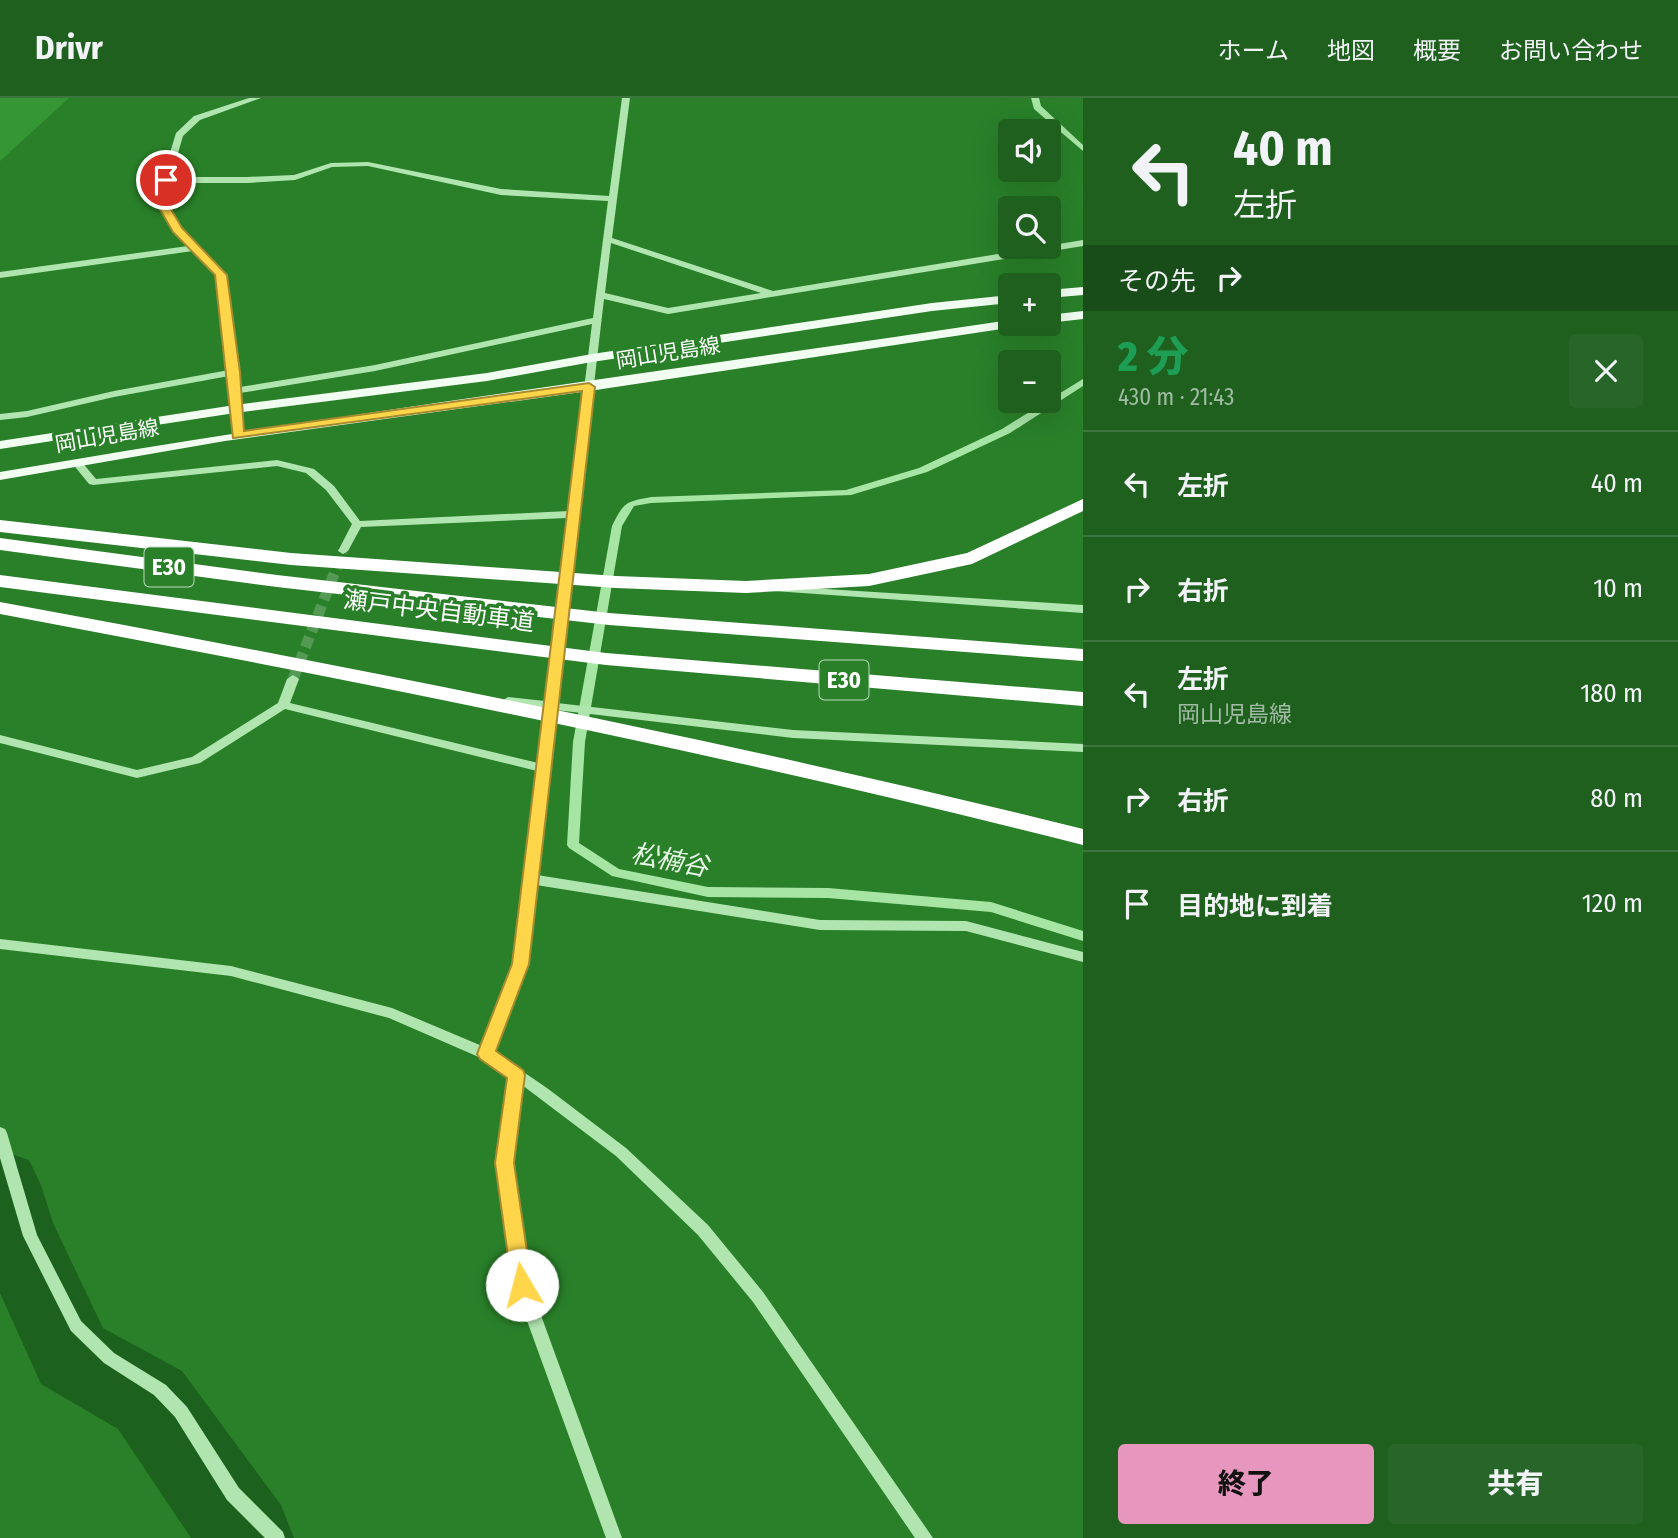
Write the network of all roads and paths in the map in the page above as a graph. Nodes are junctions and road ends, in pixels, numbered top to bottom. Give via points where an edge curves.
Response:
1 (257, 98) edge
2 (626, 98) edge
3 (166, 180) junction
4 (612, 199) junction
5 (608, 239) junction
6 (1083, 243) edge
7 (193, 248) junction
8 (0, 275) edge
9 (1083, 291) edge
10 (773, 294) junction
11 (1061, 294) edge
12 (601, 295) junction
13 (998, 300) edge
14 (1083, 315) edge
15 (1061, 318) edge
16 (597, 320) junction
17 (998, 326) edge
18 (592, 358) junction
19 (234, 372) junction
20 (589, 387) junction
21 (235, 391) junction
22 (235, 409) junction
23 (0, 417) edge
24 (238, 436) junction
25 (0, 445) edge
26 (77, 463) junction
27 (0, 476) edge
28 (1083, 504) edge
29 (576, 514) junction
30 (356, 524) junction
31 (0, 526) edge
32 (0, 544) edge
33 (346, 557) junction
34 (0, 581) edge
35 (746, 587) junction
36 (0, 608) edge
37 (1083, 609) edge
38 (1083, 655) edge
39 (293, 679) tunnel mouth
40 (1083, 699) edge
41 (283, 705) junction
42 (597, 719) junction
43 (2, 744) edge
44 (1083, 748) edge
45 (544, 769) junction
46 (1083, 837) edge
47 (530, 879) junction
48 (0, 944) edge
49 (1083, 957) edge
50 (486, 1054) junction
51 (516, 1075) junction
52 (0, 1133) edge
53 (277, 1538) edge
54 (614, 1538) edge
55 (925, 1538) edge

1 - 3 street via 197,118 179,135
2 - 4 street
3 - 4 street via 295,177 331,165 368,164 500,192
3 - 7 street via 160,199
4 - 5 street
5 - 10 street
5 - 12 street
6 - 10 street
7 - 8 street
7 - 19 street via 221,275
9 - 11 main road
10 - 12 street via 668,311
12 - 16 street
13 - 18 main road, 岡山児島線
14 - 15 main road
16 - 18 street
16 - 21 street via 375,368
17 - 20 main road, 岡山児島線
18 - 20 street
18 - 22 main road, 岡山児島線 via 487,377
19 - 21 street
19 - 23 street
20 - 24 main road, 岡山児島線
20 - 29 street
21 - 22 street
22 - 24 street
22 - 25 main road, 岡山児島線
24 - 26 main road, 岡山児島線
26 - 27 main road, 岡山児島線
26 - 30 street via 93,482 277,463 310,471 330,488
28 - 35 highway via 972,558 869,580
29 - 30 street
29 - 45 street
30 - 33 street
31 - 33 highway
32 - 38 highway, 瀬戸中央自動車道 / E30 via 609,619
33 - 35 highway via 616,582
34 - 40 highway, 瀬戸中央自動車道 / E30 via 606,659
35 - 37 street
36 - 42 highway
39 - 41 street
41 - 43 street via 196,760 137,774
41 - 45 street
42 - 44 street
42 - 46 highway
45 - 47 street
47 - 49 street via 820,925 966,926
47 - 50 street via 520,964
48 - 50 street via 231,971 393,1013
50 - 51 street
51 - 54 street via 505,1163 522,1285
51 - 55 street via 621,1152 703,1230 758,1297
52 - 53 street via 30,1236 76,1326 108,1358 167,1397 233,1494

